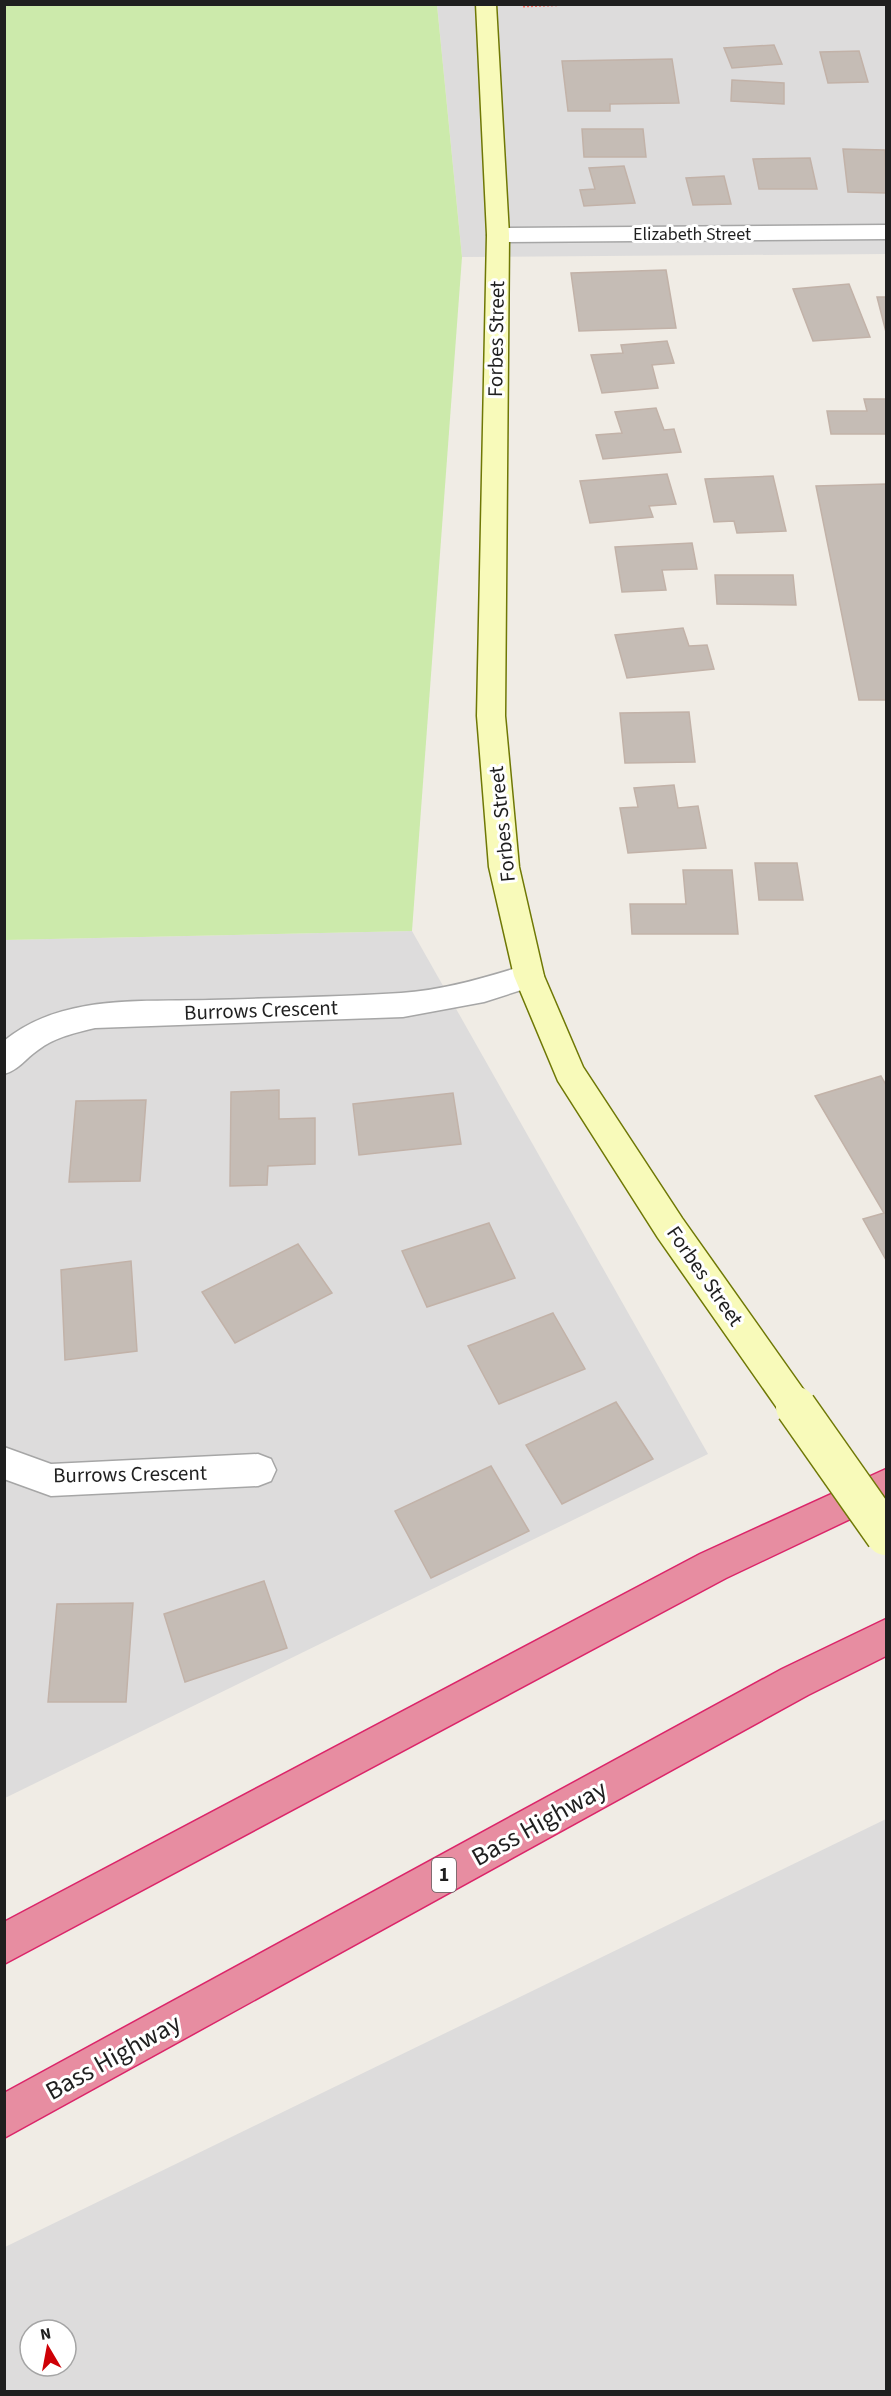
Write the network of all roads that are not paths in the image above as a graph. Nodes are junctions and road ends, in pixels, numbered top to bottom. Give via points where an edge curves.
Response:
1 (487, 6) edge
2 (886, 232) edge
3 (498, 235) junction
4 (529, 975) junction
5 (4, 1062) edge
6 (4, 1462) edge
7 (258, 1470) dead end
8 (886, 1485) edge
9 (886, 1535) edge
10 (886, 1637) edge
11 (4, 1944) edge
12 (4, 2117) edge

1 - 3 street, Forbes Street
2 - 3 street, Elizabeth Street
3 - 4 street, Forbes Street via 491,716 504,867
4 - 5 street, Burrows Crescent via 484,990 403,1005 95,1016 55,1026 20,1044
4 - 9 street, Forbes Street, bridge via 569,1072 670,1228
6 - 7 street, Burrows Crescent via 51,1480
8 - 11 highway via 712,1566
10 - 12 highway, Bass Highway / 1 via 795,1682

